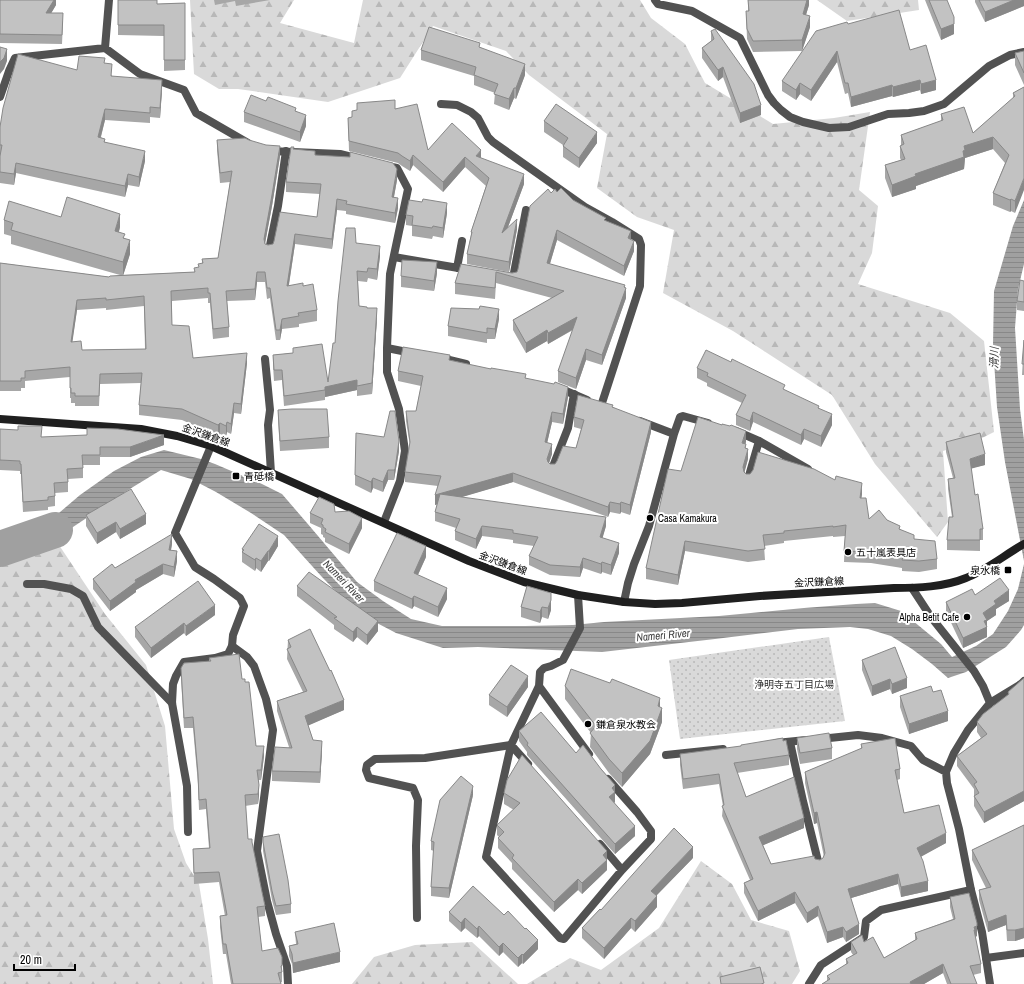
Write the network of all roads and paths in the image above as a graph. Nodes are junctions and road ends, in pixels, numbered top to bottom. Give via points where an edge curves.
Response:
1 (109, 0) edge
2 (655, 0) edge
3 (105, 48) junction
4 (1024, 52) edge
5 (0, 97) edge
6 (441, 104) dead end
7 (286, 152) junction
8 (368, 161) edge
9 (383, 165) edge
10 (526, 210) dead end
11 (462, 241) dead end
12 (269, 250) edge
13 (394, 257) junction
14 (457, 268) junction
15 (478, 271) edge
16 (499, 275) edge
17 (387, 348) junction
18 (265, 359) dead end
19 (475, 366) edge
20 (552, 385) edge
21 (574, 394) junction
22 (630, 417) edge
23 (0, 419) edge
24 (713, 424) edge
25 (728, 428) edge
26 (674, 434) junction
27 (759, 441) junction
28 (211, 446) junction
29 (552, 468) edge
30 (271, 472) junction
31 (813, 472) edge
32 (748, 479) edge
33 (384, 522) junction
34 (1024, 544) edge
35 (27, 584) dead end
36 (912, 588) junction
37 (578, 595) junction
38 (624, 602) junction
39 (232, 646) junction
40 (1023, 684) edge
41 (538, 686) junction
42 (172, 703) junction
43 (990, 703) junction
44 (790, 742) junction
45 (767, 744) edge
46 (511, 745) junction
47 (728, 748) edge
48 (666, 755) dead end
49 (592, 758) edge
50 (532, 769) edge
51 (601, 770) edge
52 (946, 772) junction
53 (188, 832) dead end
54 (596, 840) edge
55 (819, 865) edge
56 (622, 870) junction
57 (971, 890) junction
58 (417, 918) dead end
59 (1024, 953) edge
60 (986, 958) junction
61 (288, 984) edge
62 (809, 984) edge
63 (990, 984) edge

1 - 3 street
2 - 4 street via 658,4 692,11 740,38 774,103 790,117 829,128 849,127 888,114 924,111 944,104 989,66 1010,55
3 - 5 street via 11,56
3 - 7 street via 140,74 184,90 196,113 251,145
6 - 21 street via 457,105 471,112 478,118 493,142 585,207 639,239 640,286 605,407
7 - 8 street via 340,154
7 - 12 street
9 - 13 street via 397,168 408,189
10 - 16 street via 513,278
11 - 14 street
13 - 14 street
13 - 17 street via 390,274
14 - 15 street
17 - 19 street
17 - 33 street via 387,372 399,409 405,451 400,480
18 - 30 street via 270,410 268,425
20 - 21 street
21 - 29 street via 568,428
22 - 26 street
23 - 28 main road, 金沢鎌倉線 via 141,429
24 - 26 street via 683,416 680,417
25 - 27 street
26 - 38 street via 649,526 634,564
27 - 31 street
27 - 32 street
28 - 30 main road, 金沢鎌倉線
28 - 39 street via 175,534 194,567 240,598 244,606 233,635
30 - 33 main road, 金沢鎌倉線
33 - 37 main road, 金沢鎌倉線 via 469,561 524,582
34 - 36 main road, 金沢鎌倉線 via 967,578
35 - 42 street via 71,589 83,596 98,628
36 - 38 main road, 金沢鎌倉線 via 682,603
36 - 43 street via 931,617 974,671
37 - 38 main road, 金沢鎌倉線
37 - 41 street via 580,628 562,660 540,672
39 - 42 street via 228,654 184,662 173,684
39 - 61 street via 254,666 266,699 273,730 257,851 267,901 287,966
40 - 43 street
41 - 46 street
41 - 49 street
42 - 53 street via 187,786
43 - 52 street via 968,730
44 - 45 street
44 - 52 street via 858,735 882,738 912,746 923,760
44 - 55 street
46 - 50 street
46 - 56 street via 486,857 560,938 564,939
46 - 58 street via 425,758 375,759 367,765 369,778 413,788 418,800
47 - 48 street
51 - 56 street via 651,831 651,839
52 - 57 street
54 - 56 street
57 - 60 street
57 - 62 street via 881,910 866,921 864,937 821,965
59 - 60 street
60 - 63 street

